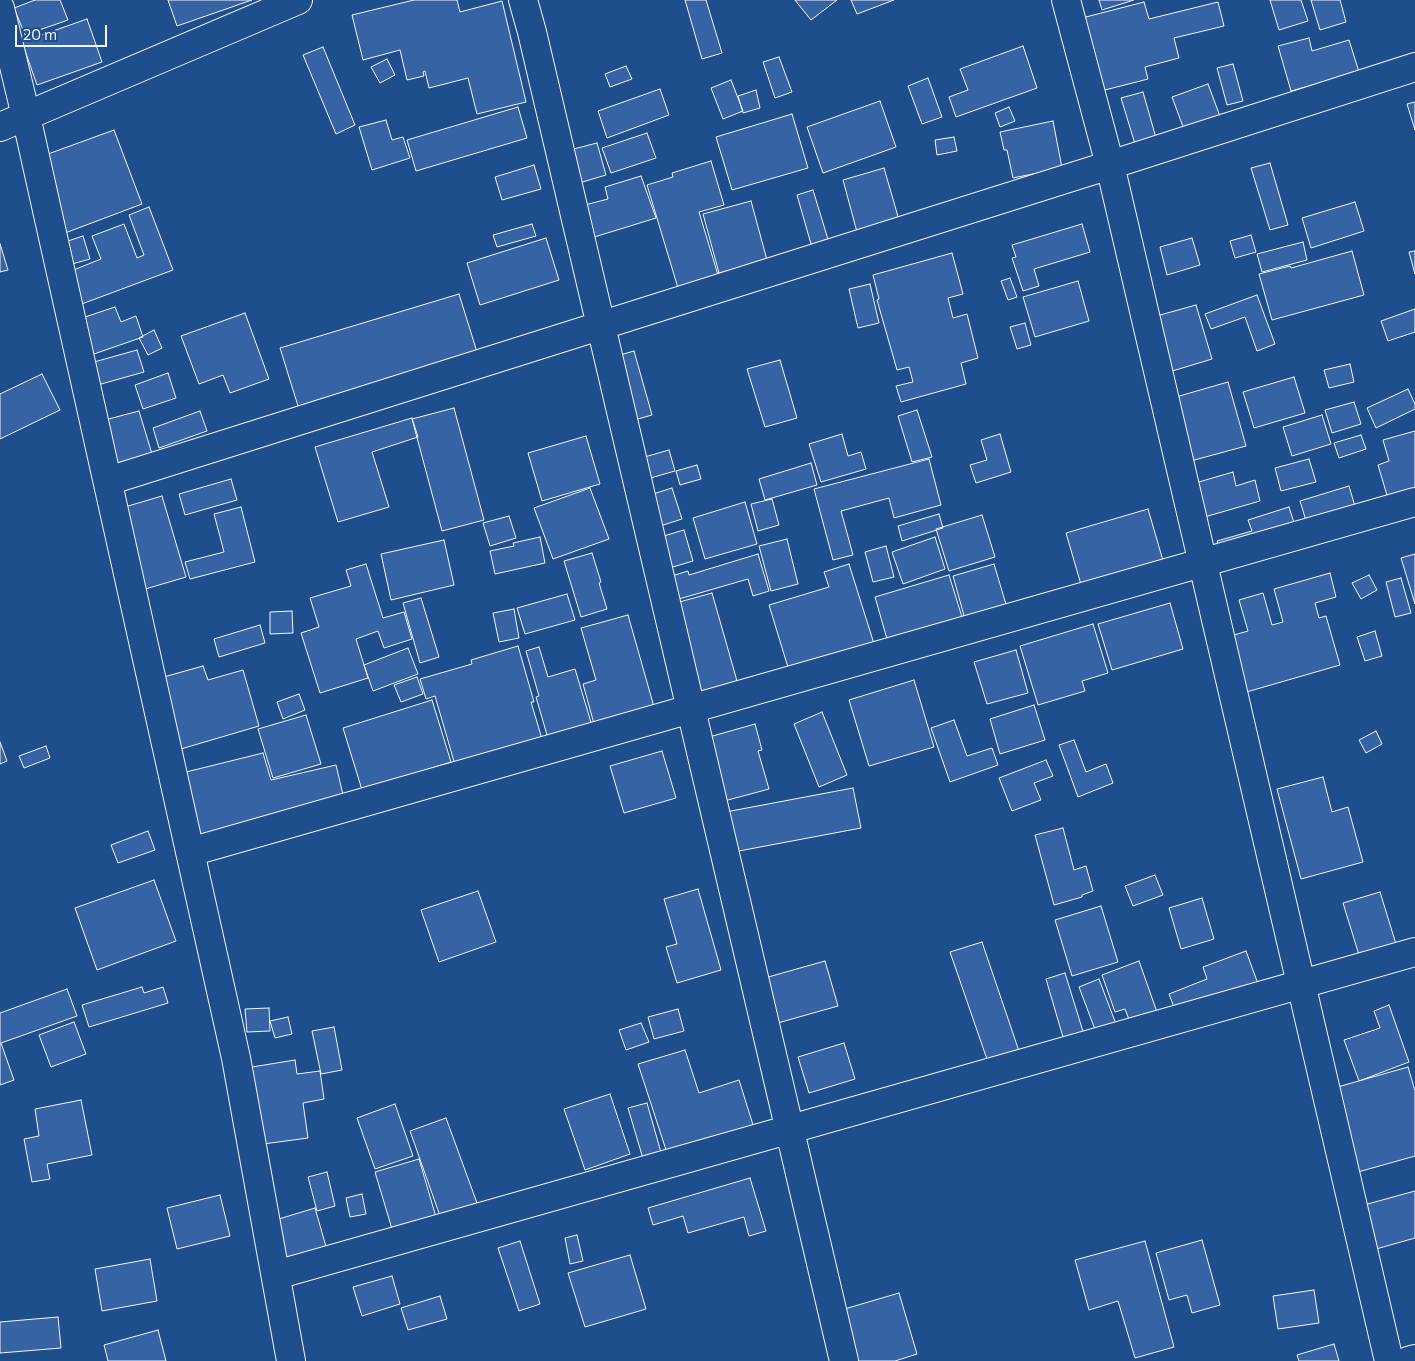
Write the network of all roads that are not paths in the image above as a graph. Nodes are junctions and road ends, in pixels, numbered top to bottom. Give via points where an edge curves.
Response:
1 (298, 0) edge
2 (523, 0) edge
3 (1066, 0) edge
4 (0, 8) edge
5 (1415, 67) edge
6 (26, 116) junction
7 (0, 127) edge
8 (1110, 166) junction
9 (601, 326) junction
10 (108, 481) junction
11 (1415, 502) edge
12 (1203, 563) junction
13 (692, 709) junction
14 (190, 852) junction
15 (1415, 952) edge
16 (1301, 985) junction
17 (790, 1130) junction
18 (276, 1276) junction
19 (1415, 1359) edge
20 (291, 1361) edge
21 (844, 1361) edge
22 (1389, 1361) edge
23 (1408, 1361) edge

1 - 6 street
2 - 9 street
3 - 8 street
4 - 6 street
5 - 8 street
6 - 7 street
6 - 10 street
8 - 9 street
8 - 12 street
9 - 10 street
9 - 13 street
10 - 14 street
11 - 12 street
12 - 13 street
12 - 16 street
13 - 14 street
13 - 17 street
14 - 18 street via 236,1058
15 - 16 street
16 - 17 street
16 - 22 street
17 - 18 street
17 - 21 street
18 - 20 street
19 - 23 street

